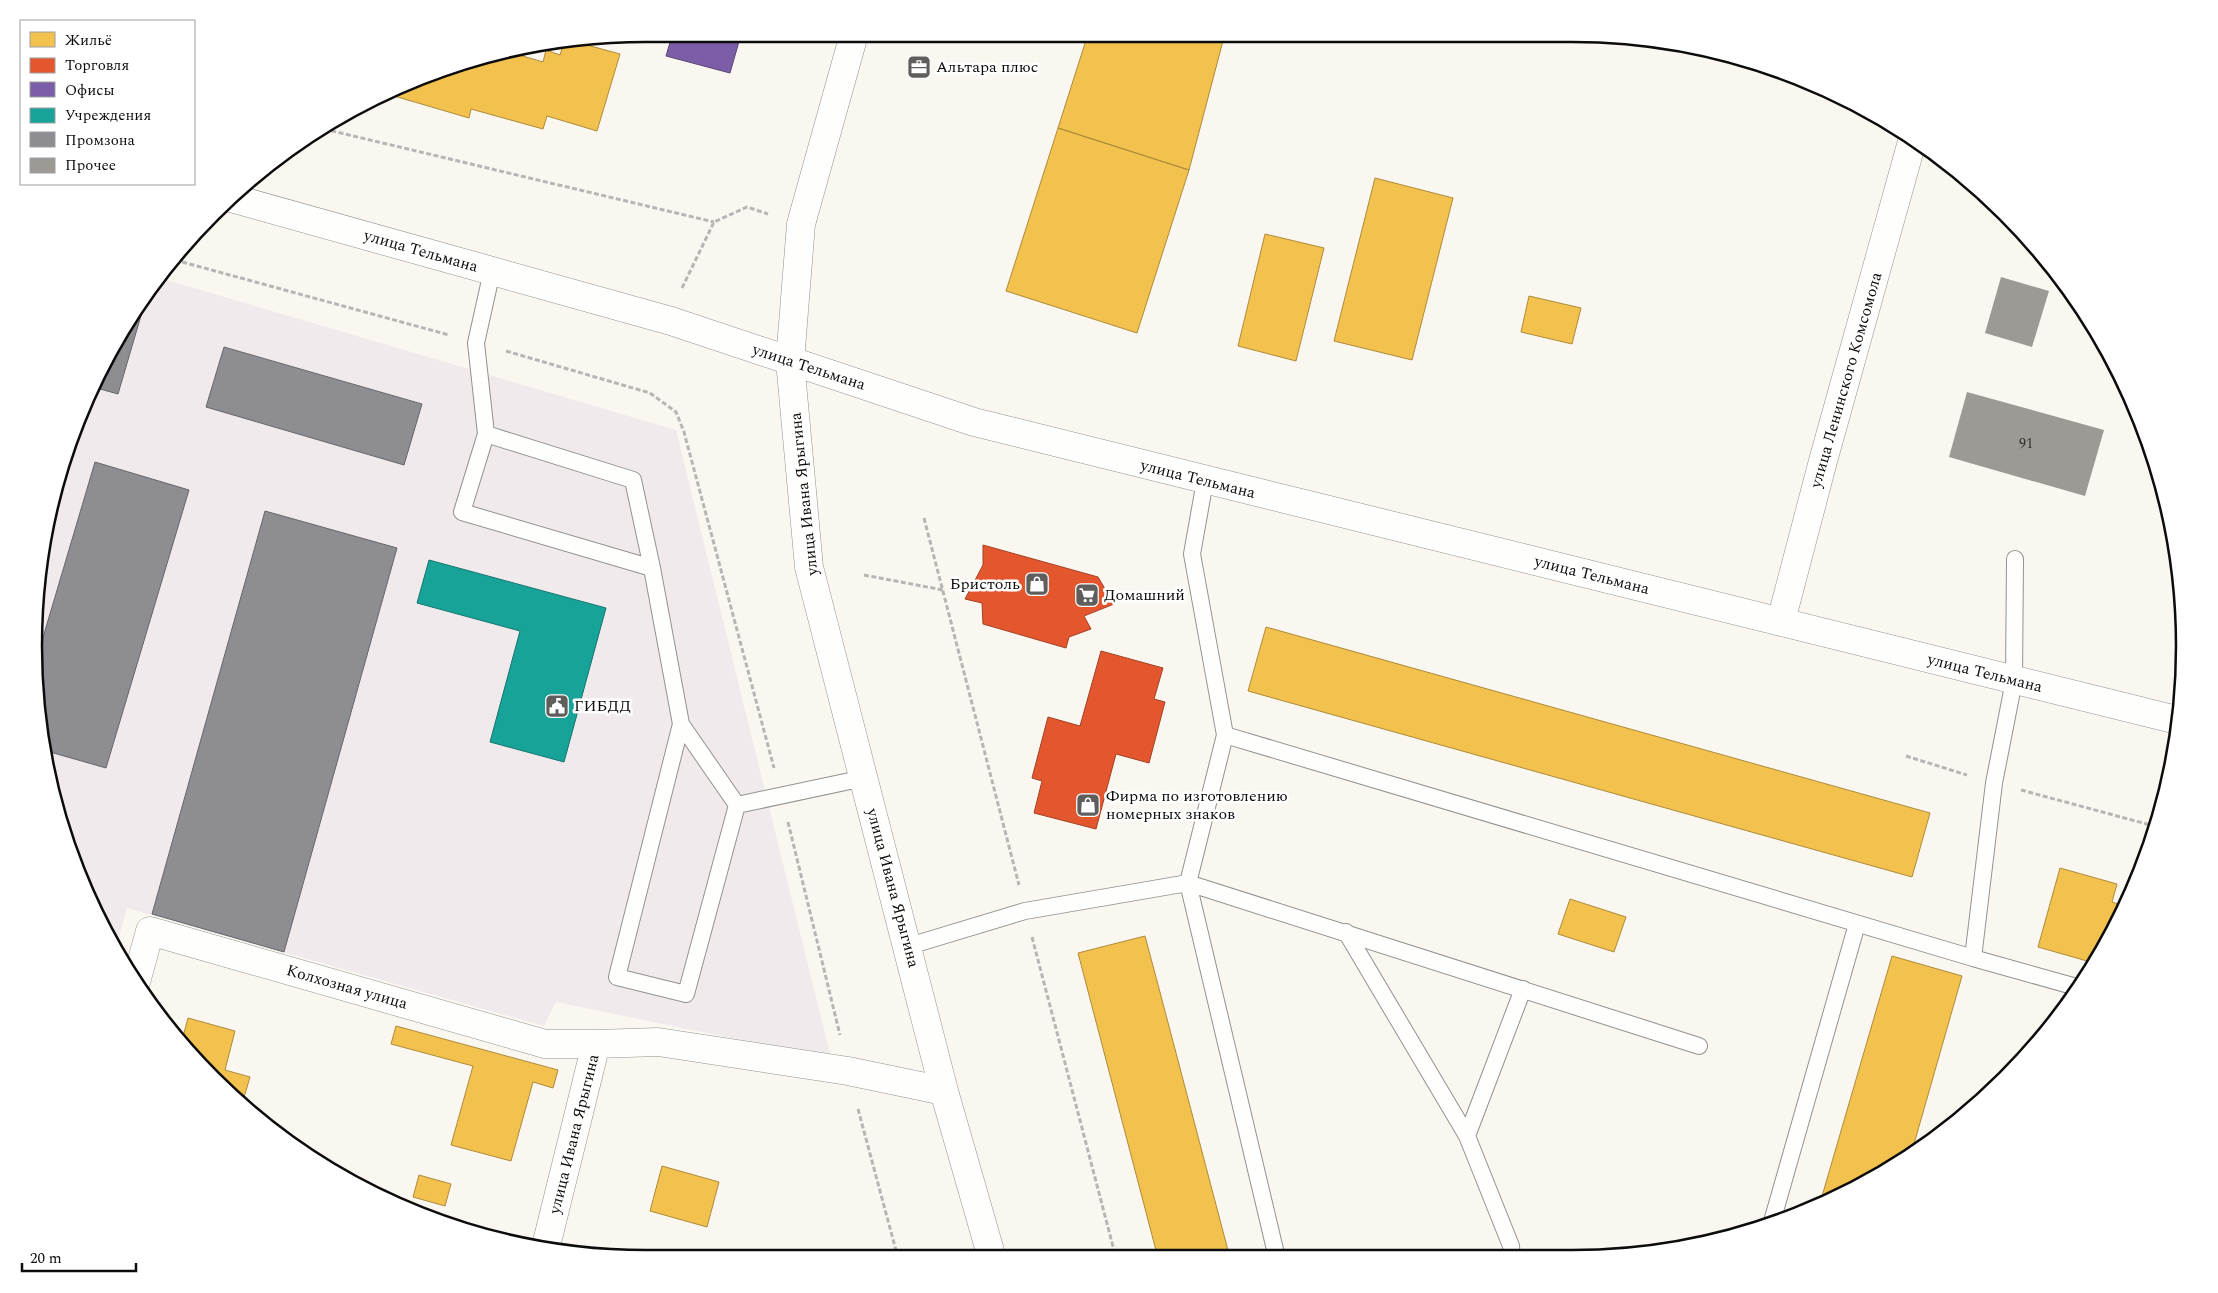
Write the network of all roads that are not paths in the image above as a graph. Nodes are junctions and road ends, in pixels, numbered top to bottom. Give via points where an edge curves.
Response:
1 (852, 42) edge
2 (1911, 147) edge
3 (239, 200) edge
4 (492, 271) junction
5 (790, 361) junction
6 (486, 434) junction
7 (1205, 481) junction
8 (2014, 559) dead end
9 (652, 568) junction
10 (1782, 622) junction
11 (2014, 681) junction
12 (2171, 718) edge
13 (681, 724) junction
14 (1225, 736) junction
15 (864, 778) junction
16 (736, 805) junction
17 (1188, 883) junction
18 (1857, 924) junction
19 (1346, 932) junction
20 (909, 946) junction
21 (1973, 958) junction
22 (138, 973) edge
23 (2071, 986) edge
24 (1523, 989) junction
25 (596, 1044) junction
26 (1699, 1046) dead end
27 (944, 1091) junction
28 (1467, 1136) junction
29 (1774, 1215) edge
30 (547, 1242) edge
31 (990, 1250) edge
32 (1275, 1250) edge
33 (1512, 1250) edge

1 - 5 street, улица Ивана Ярыгина via 801,224
2 - 10 street, улица Ленинского Комсомола via 1822,461
3 - 4 street, улица Тельмана
4 - 5 street, улица Тельмана via 671,321
4 - 6 lane via 476,343
5 - 7 street, улица Тельмана via 974,422
5 - 15 street, улица Ивана Ярыгина via 809,567
6 - 9 lane via 633,480
6 - 9 lane via 462,512
7 - 10 street, улица Тельмана
7 - 14 lane via 1192,554
8 - 11 lane
9 - 13 lane
10 - 11 street, улица Тельмана
11 - 12 street, улица Тельмана
11 - 21 lane via 1994,783
13 - 16 lane
13 - 16 lane via 618,977 686,994
14 - 17 lane
14 - 18 lane
15 - 16 lane
15 - 20 street, улица Ивана Ярыгина
17 - 19 lane
17 - 20 lane via 1025,910
17 - 32 lane
18 - 21 lane
18 - 29 lane
19 - 24 lane
19 - 28 lane
20 - 27 street, улица Ивана Ярыгина
21 - 23 lane
22 - 25 street, Колхозная улица via 150,930 545,1044
24 - 26 lane
24 - 28 lane
25 - 27 street, улица Ивана Ярыгина via 658,1042 848,1071
25 - 30 street, улица Ивана Ярыгина
27 - 31 street, улица Ивана Ярыгина
28 - 33 lane

